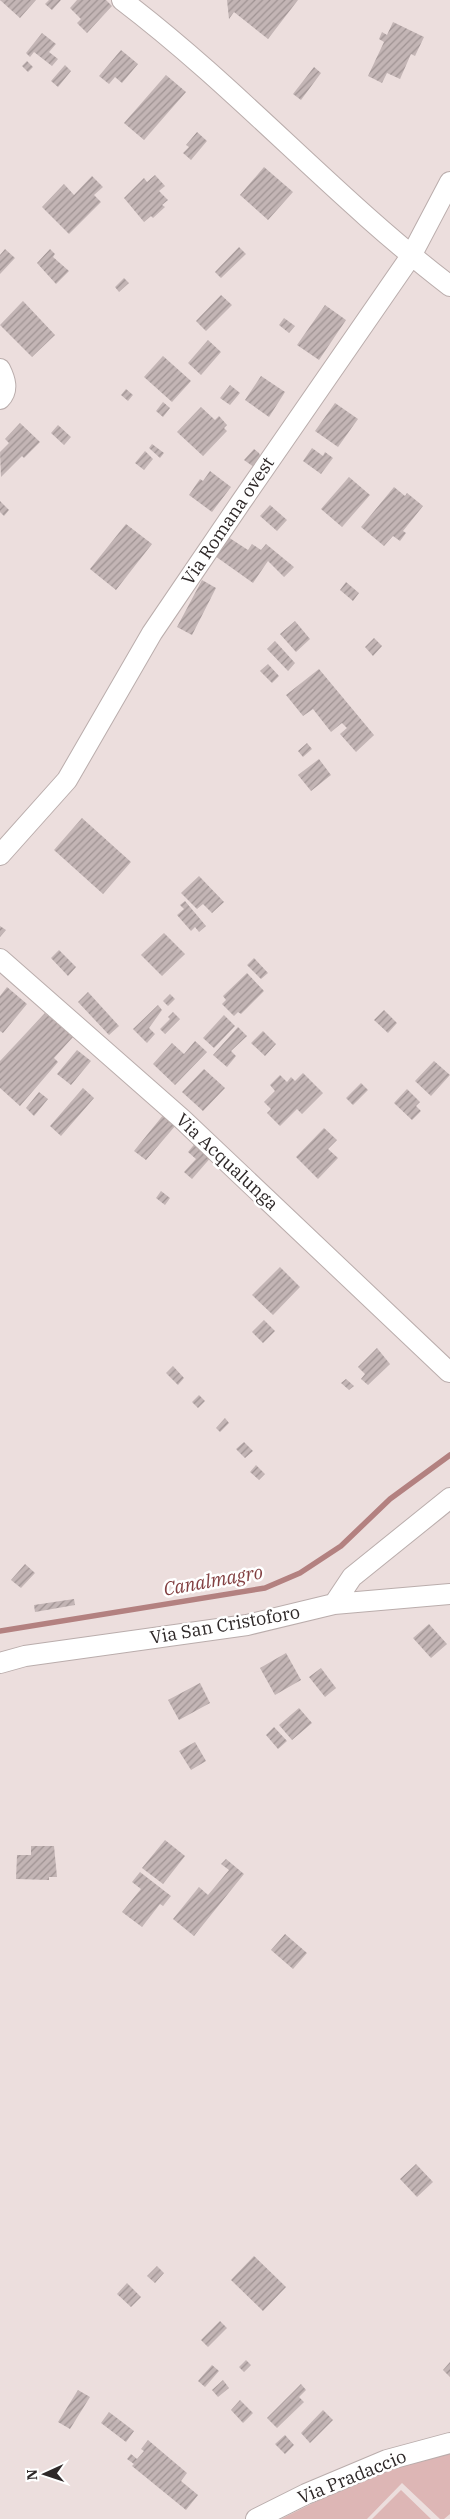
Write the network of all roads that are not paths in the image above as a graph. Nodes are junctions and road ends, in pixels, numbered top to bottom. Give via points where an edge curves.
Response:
1 (122, 0) edge
2 (450, 182) edge
3 (411, 256) junction
4 (450, 286) edge
5 (0, 369) edge
6 (0, 399) edge
7 (0, 855) edge
8 (0, 959) edge
9 (449, 1372) edge
10 (450, 1498) edge
11 (450, 1594) edge
12 (334, 1604) junction
13 (0, 1663) edge
14 (450, 2443) edge
15 (256, 2519) edge

1 - 3 street via 214,75
2 - 3 street, Via Romana ovest
3 - 4 street
3 - 7 street, Via Romana ovest via 152,634 67,780
5 - 6 street via 6,382
8 - 9 street, Via Acqualunga via 182,1119
10 - 12 street via 352,1577
11 - 12 street, Via San Cristoforo
12 - 13 street, Via San Cristoforo via 247,1625 25,1656
14 - 15 street, Via Pradaccio via 387,2460

